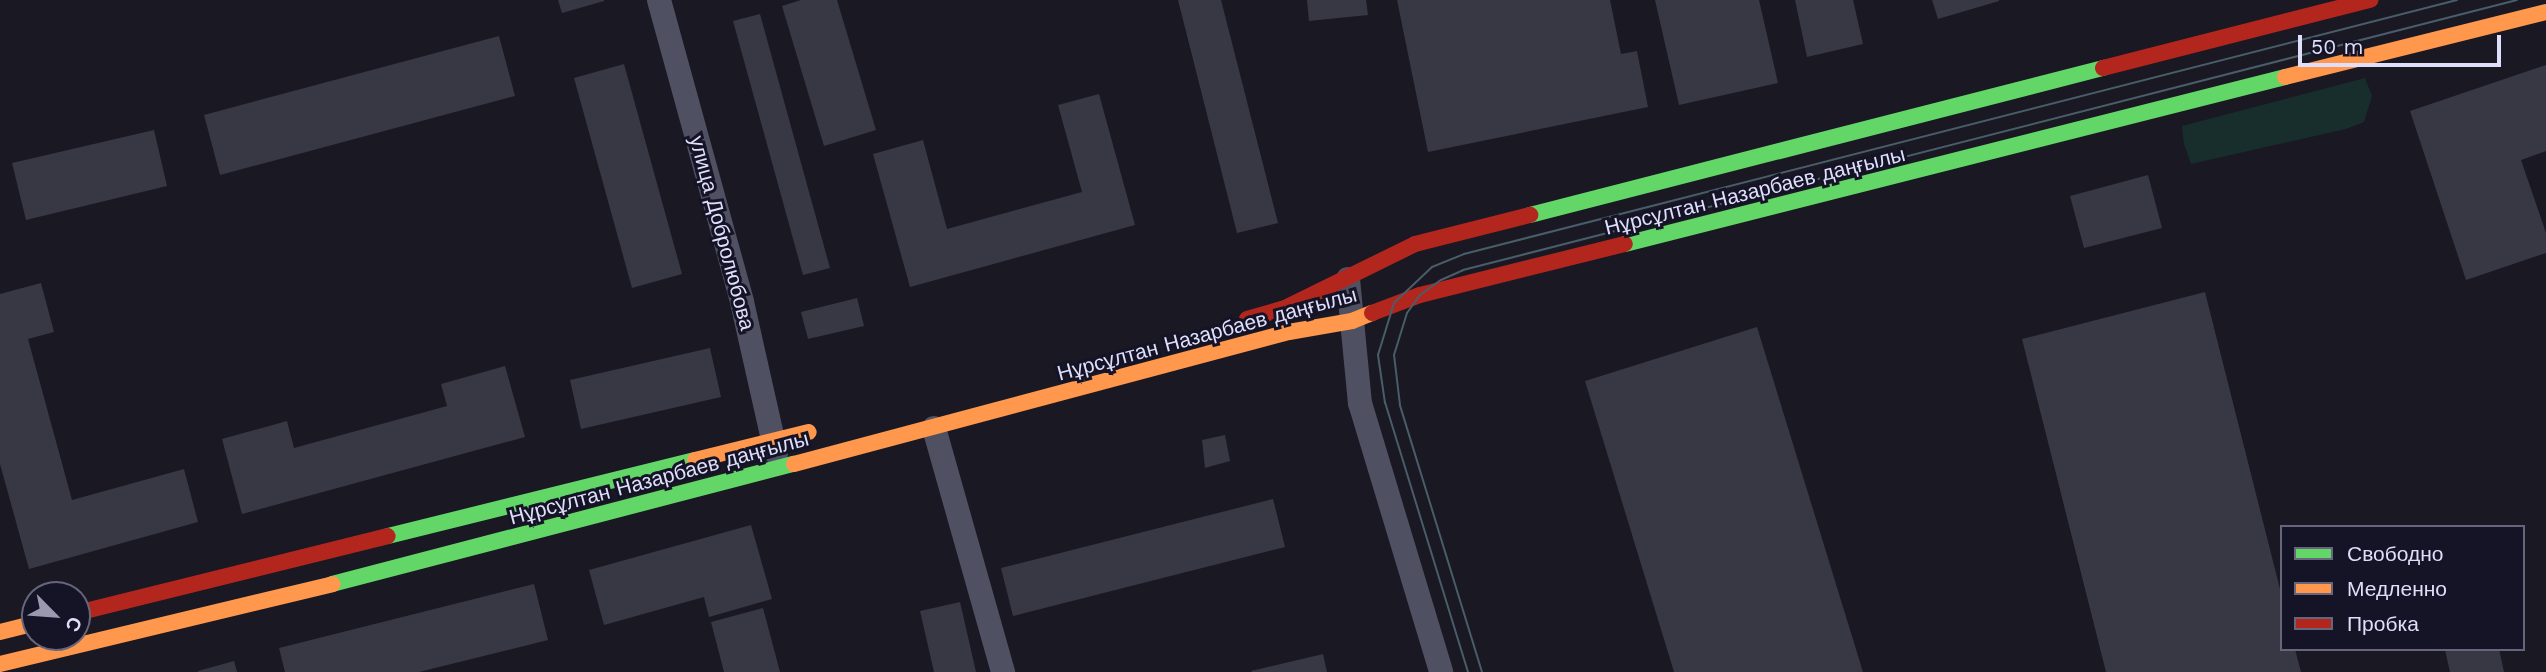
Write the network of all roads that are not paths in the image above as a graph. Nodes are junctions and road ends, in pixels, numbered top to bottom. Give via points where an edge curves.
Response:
1 (659, 0) edge
2 (2370, 0) edge
3 (2546, 12) edge
4 (1348, 279) junction
5 (1352, 321) junction
6 (1232, 323) dead end
7 (934, 428) junction
8 (820, 430) dead end
9 (773, 441) junction
10 (779, 467) junction
11 (91, 610) edge
12 (21, 627) edge
13 (0, 632) edge
14 (0, 664) edge
15 (1003, 672) edge
16 (1441, 672) edge

1 - 9 street, улица Добролюбова via 742,302
2 - 4 main road, Нұрсұлтан Назарбаев даңғылы via 1415,244
3 - 5 main road, Нұрсұлтан Назарбаев даңғылы via 1420,295
4 - 5 street
4 - 6 main road, Нұрсұлтан Назарбаев даңғылы via 1283,309
5 - 7 main road, Нұрсұлтан Назарбаев даңғылы via 1289,332
5 - 16 street via 1360,403
7 - 10 main road, Нұрсұлтан Назарбаев даңғылы
7 - 15 street
8 - 9 main road, Нұрсұлтан Назарбаев даңғылы
9 - 10 street, улица Добролюбова
9 - 11 main road, Нұрсұлтан Назарбаев даңғылы
10 - 14 main road, Нұрсұлтан Назарбаев даңғылы via 405,567
12 - 13 main road

